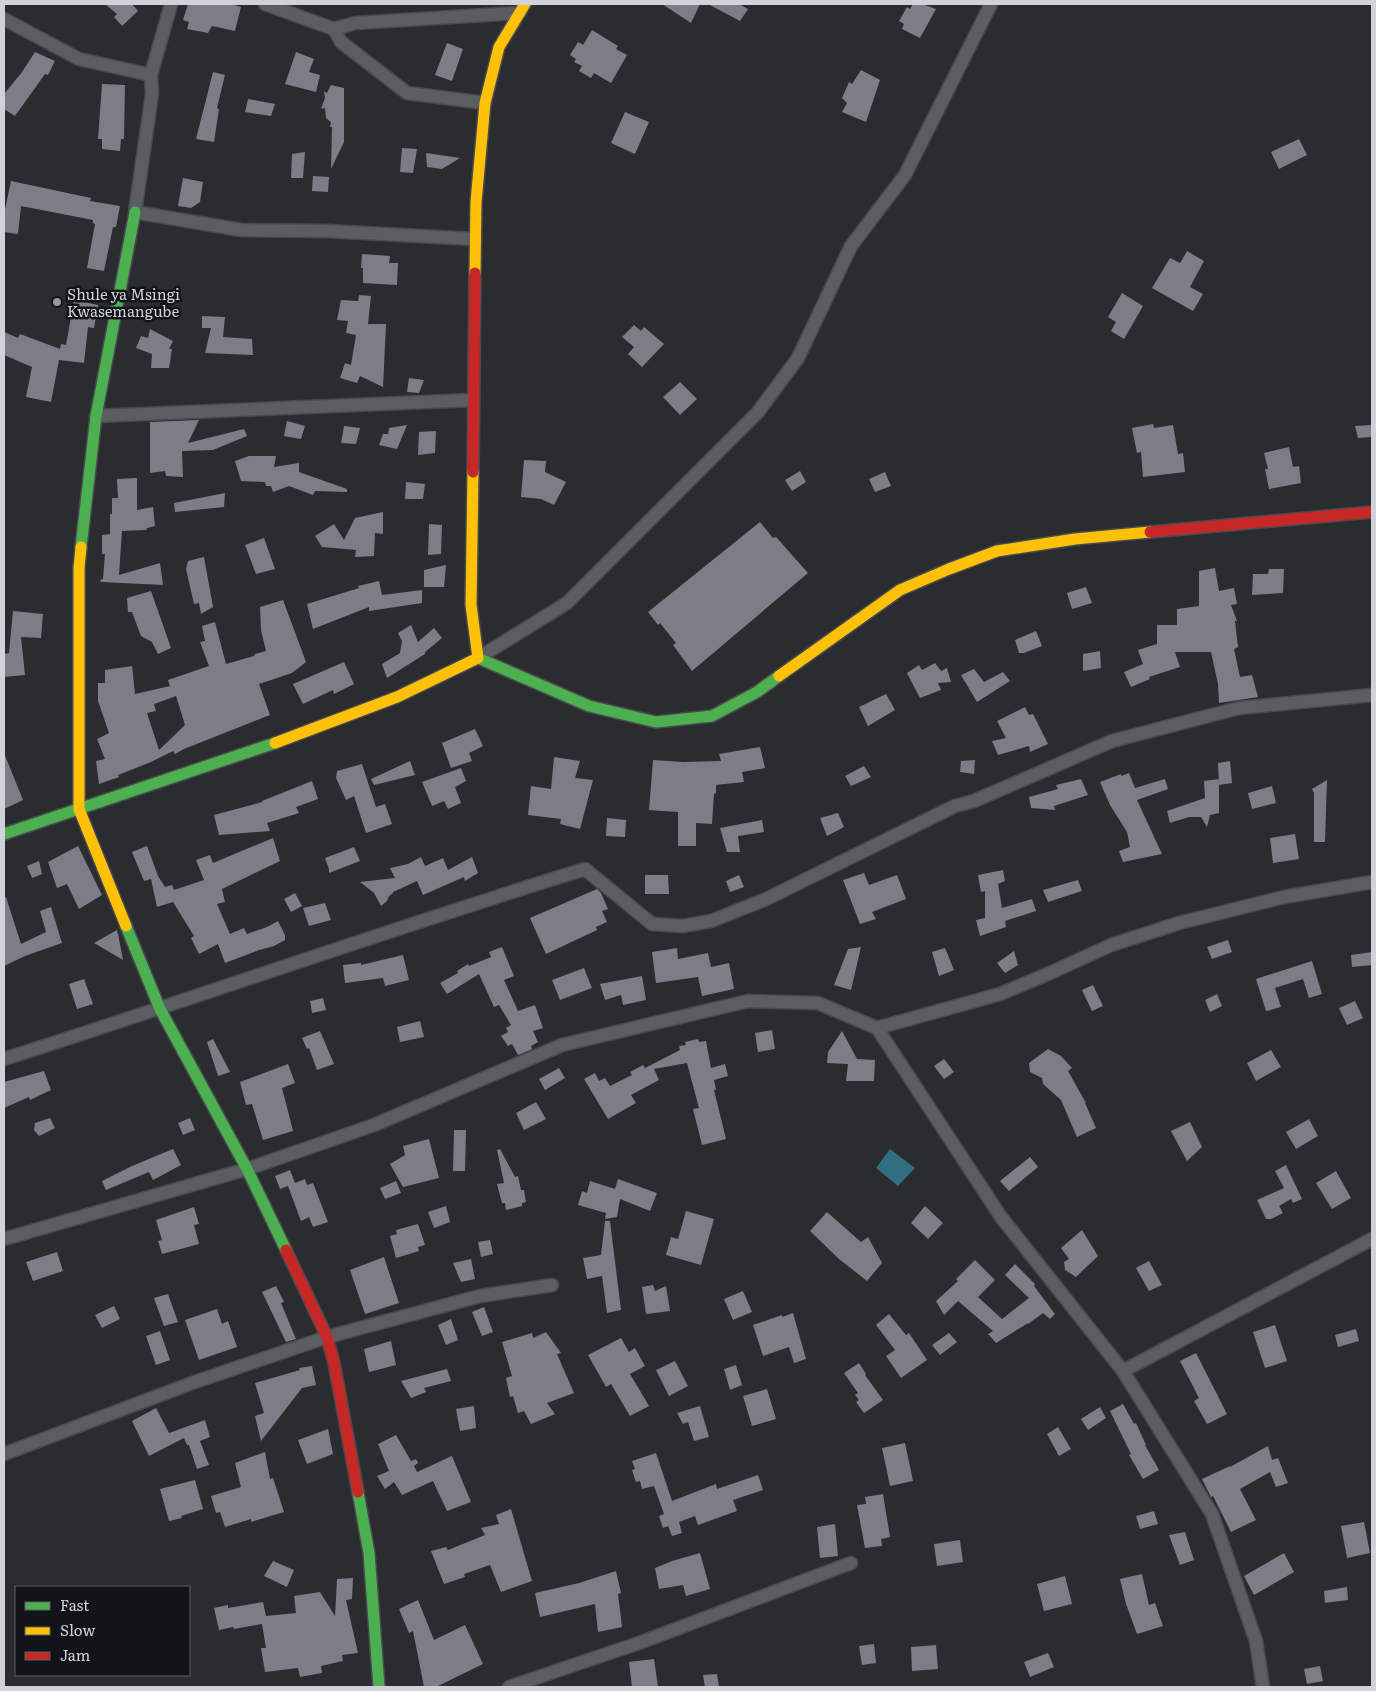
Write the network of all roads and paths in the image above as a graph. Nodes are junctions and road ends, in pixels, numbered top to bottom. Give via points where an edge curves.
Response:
1 (171, 4) edge
2 (265, 4) edge
3 (991, 4) edge
4 (522, 8) edge
5 (4, 19) edge
6 (334, 30) junction
7 (151, 75) junction
8 (485, 103) junction
9 (135, 212) junction
10 (475, 239) junction
11 (473, 400) junction
12 (96, 416) junction
13 (1372, 512) edge
14 (478, 658) junction
15 (1372, 695) edge
16 (79, 809) junction
17 (4, 834) edge
18 (1372, 882) edge
19 (160, 1009) junction
20 (878, 1028) junction
21 (4, 1059) edge
22 (247, 1169) junction
23 (1372, 1239) edge
24 (4, 1240) edge
25 (552, 1285) dead end
26 (327, 1337) junction
27 (1123, 1371) junction
28 (4, 1454) edge
29 (851, 1563) dead end
30 (379, 1687) edge
31 (509, 1687) edge
32 (1263, 1687) edge

1 - 7 street
2 - 6 street
3 - 14 street via 905,175 851,246 798,358 758,412 567,603
4 - 6 street via 355,23
4 - 8 street via 499,47
5 - 7 street via 79,59
6 - 8 street via 340,42 407,93
7 - 9 street via 152,94
8 - 10 street
9 - 10 street via 241,230
9 - 12 street
10 - 11 street
11 - 12 street
11 - 14 street via 471,606
12 - 16 street via 79,568
13 - 14 street via 1075,539 997,551 900,590 758,692 712,716 656,722 589,706
14 - 16 street via 397,697 285,740
15 - 19 street via 1239,708 1112,741 974,801 955,806 764,900 711,921 683,926 652,924 585,869
16 - 17 street
16 - 19 street
18 - 20 street via 1284,897 1179,923 1110,945 1000,994
19 - 21 street
19 - 22 street
20 - 22 street via 818,1002 748,1001 562,1045 374,1125
20 - 27 street via 1001,1216
22 - 24 street
22 - 26 street
23 - 27 street
25 - 26 street via 480,1296
26 - 28 street via 192,1383
26 - 30 street via 369,1553
27 - 32 street via 1212,1514 1256,1641
29 - 31 street via 639,1643

